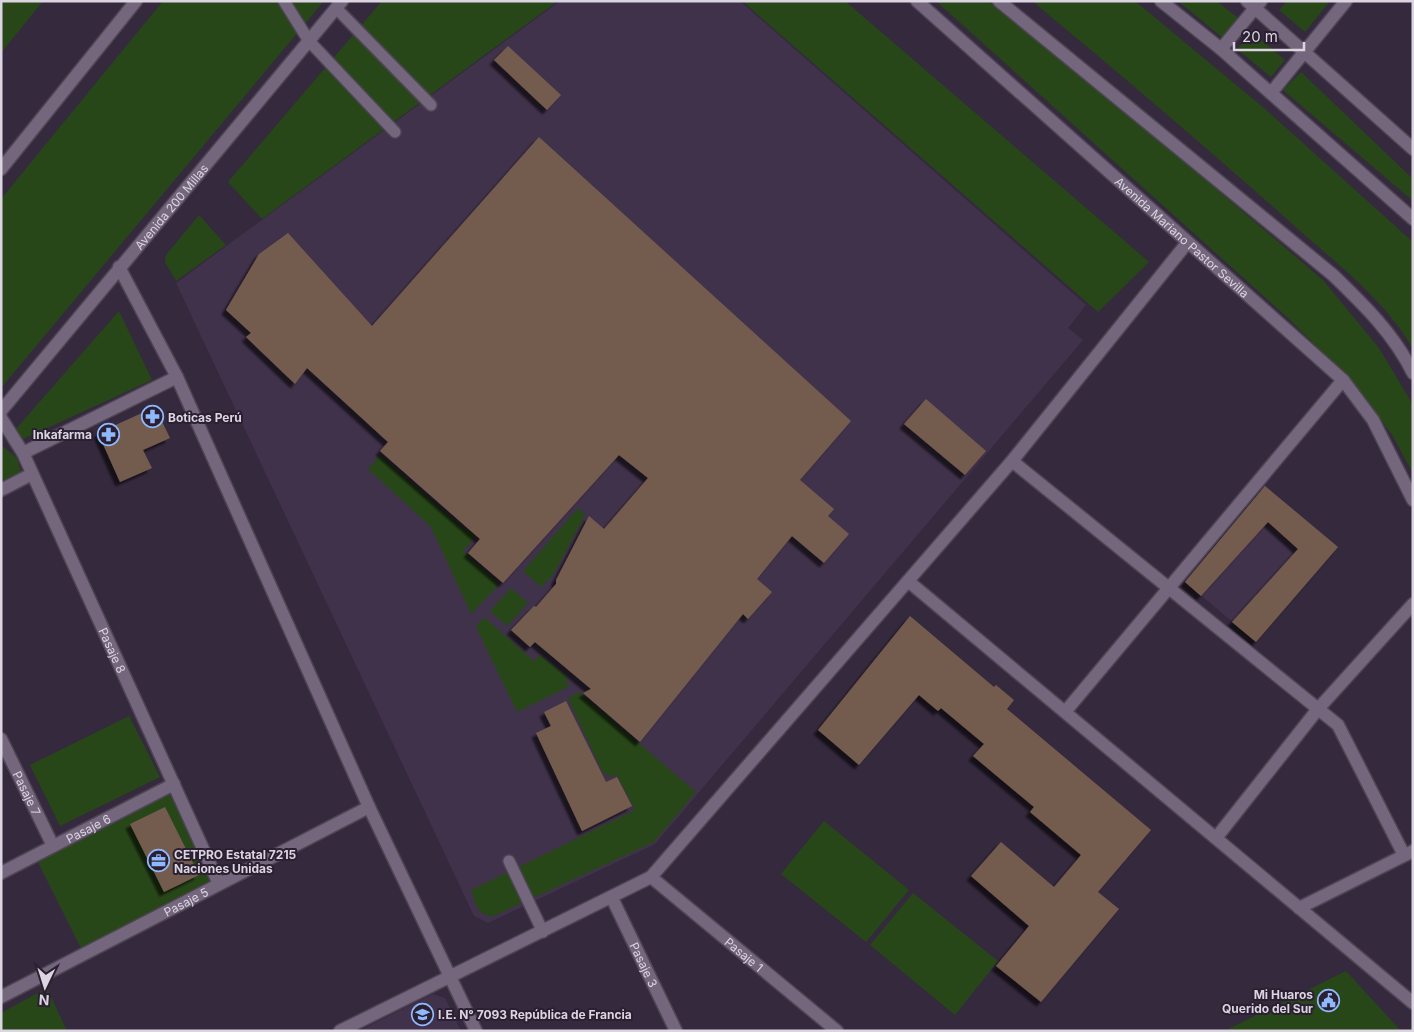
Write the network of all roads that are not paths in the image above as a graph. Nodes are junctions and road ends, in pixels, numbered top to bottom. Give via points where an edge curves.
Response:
1 (136, 1) edge
2 (284, 1) edge
3 (917, 1) edge
4 (999, 1) edge
5 (1161, 1) edge
6 (1346, 1) edge
7 (1255, 3) edge
8 (339, 5) edge
9 (309, 41) junction
10 (1221, 50) junction
11 (1305, 52) junction
12 (1271, 93) junction
13 (432, 104) dead end
14 (395, 132) dead end
15 (1413, 149) edge
16 (1, 169) edge
17 (1413, 219) edge
18 (1187, 243) junction
19 (119, 267) junction
20 (1413, 373) edge
21 (177, 377) junction
22 (1343, 380) junction
23 (1, 410) edge
24 (1, 418) edge
25 (23, 453) junction
26 (1012, 461) junction
27 (32, 474) junction
28 (1, 490) edge
29 (1413, 500) edge
30 (908, 581) junction
31 (1169, 588) junction
32 (1413, 604) edge
33 (1318, 709) junction
34 (1065, 712) junction
35 (1, 739) edge
36 (174, 784) junction
37 (369, 807) junction
38 (1216, 838) junction
39 (53, 846) junction
40 (1408, 853) edge
41 (508, 861) dead end
42 (1, 873) edge
43 (651, 877) junction
44 (220, 884) junction
45 (612, 898) junction
46 (1299, 908) junction
47 (543, 932) junction
48 (450, 978) junction
49 (1, 996) edge
50 (1413, 1003) edge
51 (340, 1031) edge
52 (476, 1031) edge
53 (676, 1031) edge
54 (837, 1031) edge

1 - 16 street
2 - 9 lane
3 - 18 street, Avenida Mariano Pastor Sevilla
4 - 20 street via 1333,275 1367,307 1393,338
5 - 10 street
6 - 11 street
7 - 10 street
7 - 11 street
8 - 9 street, Avenida 200 Millas
8 - 13 lane
9 - 14 lane
9 - 19 street, Avenida 200 Millas
10 - 12 street
11 - 12 street
11 - 15 street
12 - 17 street
18 - 22 street, Avenida Mariano Pastor Sevilla
18 - 26 street
19 - 21 street
19 - 23 street, Avenida 200 Millas
21 - 25 street
21 - 37 street
22 - 29 street, Avenida Mariano Pastor Sevilla via 1373,420
22 - 31 street
24 - 25 street, Pasaje 8
25 - 27 street, Pasaje 8
26 - 30 street
26 - 31 street
27 - 28 street
27 - 36 street, Pasaje 8
30 - 34 street
30 - 43 street
31 - 33 street
31 - 34 street
32 - 33 street
33 - 38 street
33 - 40 street via 1338,725
34 - 38 street
35 - 39 street, Pasaje 7
36 - 39 street, Pasaje 6
36 - 44 street, Pasaje 8
37 - 44 street, Pasaje 5
37 - 48 street
38 - 46 street
39 - 42 street, Pasaje 6
40 - 46 street
41 - 47 lane
43 - 45 street
43 - 54 street, Pasaje 1
44 - 49 street, Pasaje 5
45 - 47 street
45 - 53 street, Pasaje 3
46 - 50 street
47 - 48 street
48 - 51 street
48 - 52 street

